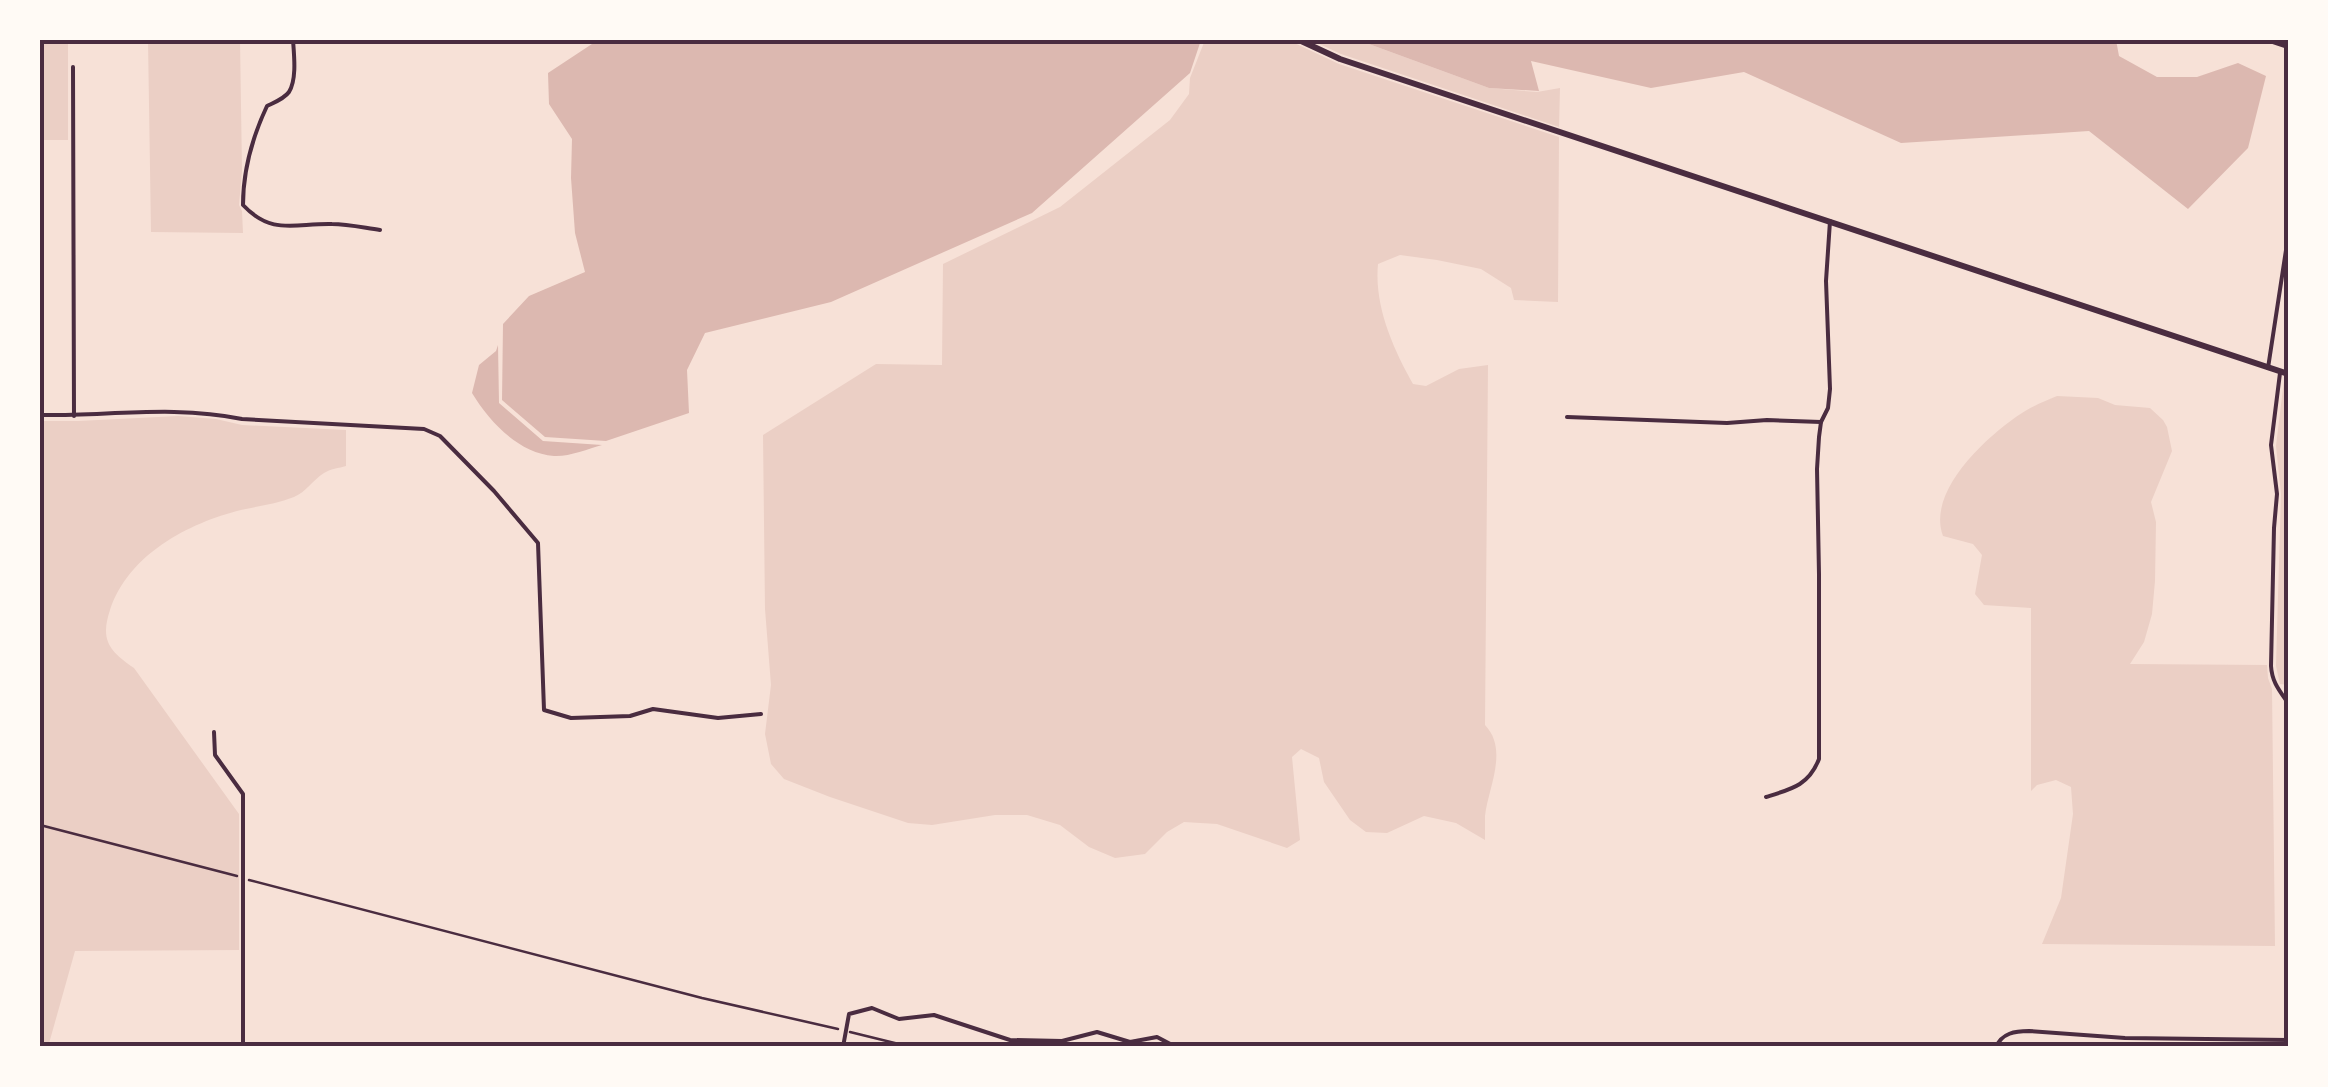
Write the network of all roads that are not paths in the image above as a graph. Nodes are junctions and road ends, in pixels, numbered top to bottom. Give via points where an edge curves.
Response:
1 (292, 40) edge
2 (1300, 40) edge
3 (2266, 40) edge
4 (2288, 47) edge
5 (73, 67) dead end
6 (1830, 221) junction
7 (380, 230) dead end
8 (2288, 237) edge
9 (2268, 368) junction
10 (2284, 373) edge
11 (40, 416) edge
12 (74, 416) junction
13 (1566, 417) dead end
14 (1821, 422) junction
15 (2288, 703) edge
16 (761, 714) dead end
17 (214, 732) dead end
18 (1766, 796) dead end
19 (2288, 1040) edge
20 (242, 1047) edge
21 (844, 1047) edge
22 (1176, 1047) edge
23 (1996, 1047) edge

1 - 7 street via 289,92 266,106 252,138 243,205 266,224
2 - 6 main road via 1340,59
3 - 4 street
5 - 12 street
6 - 9 main road
6 - 14 street via 1830,389
8 - 9 street
9 - 10 main road
10 - 15 street via 2272,445 2271,666
11 - 12 street
12 - 16 street via 178,410 242,420 424,429 440,436 538,543 544,710 570,718 653,709 718,718
13 - 14 street
14 - 18 street via 1818,758 1803,784
17 - 20 street via 214,752 243,794
19 - 23 street via 2014,1031
21 - 22 street via 849,1014 872,1008 899,1019 934,1015 1010,1040 1062,1041 1098,1032 1130,1042 1157,1037

